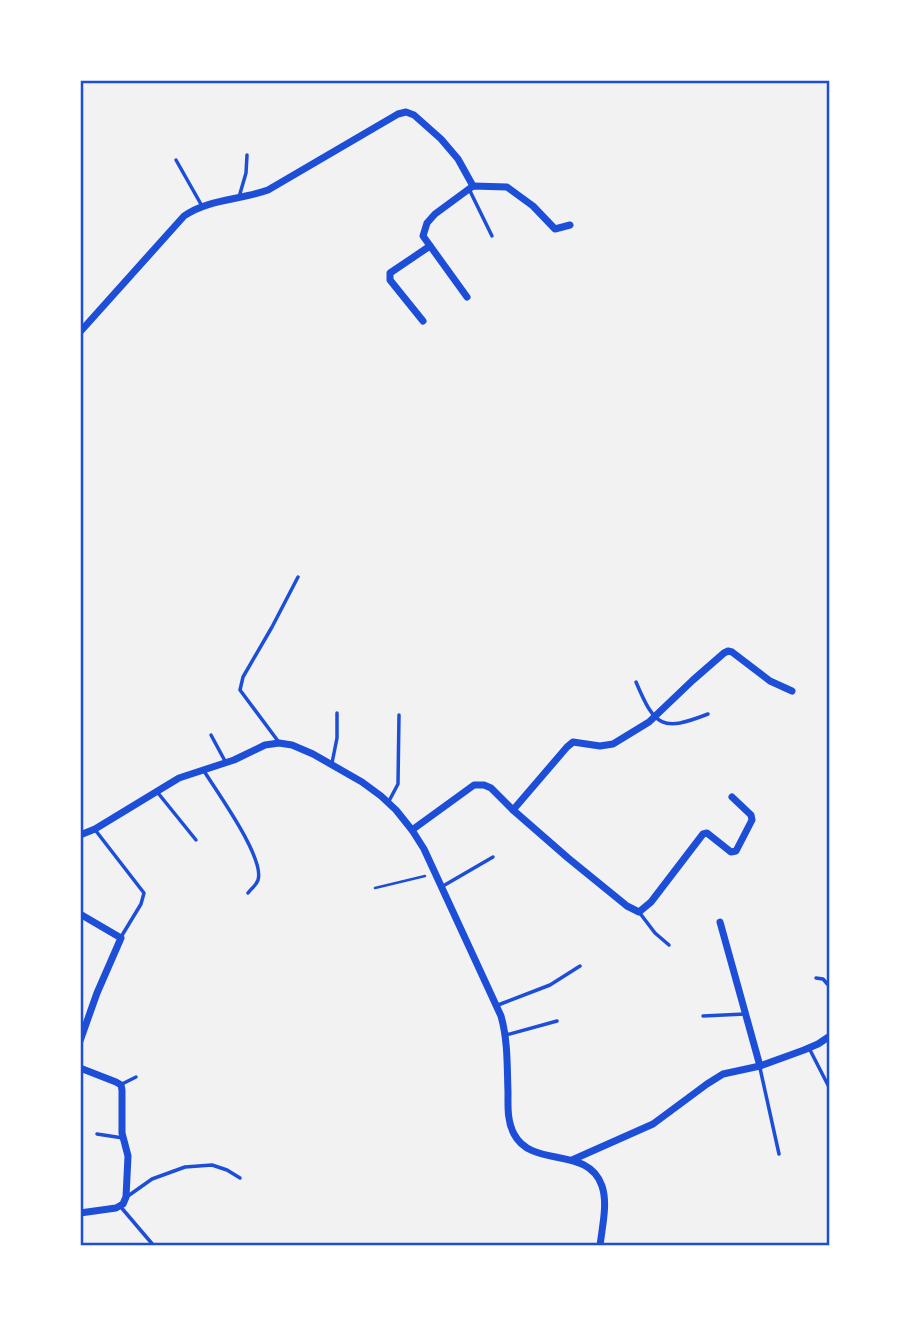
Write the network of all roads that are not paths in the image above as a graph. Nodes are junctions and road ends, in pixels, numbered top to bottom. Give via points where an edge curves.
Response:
1 (247, 156) dead end
2 (176, 160) dead end
3 (471, 188) junction
4 (238, 199) junction
5 (202, 206) junction
6 (570, 225) dead end
7 (492, 236) dead end
8 (430, 246) junction
9 (467, 297) dead end
10 (423, 321) dead end
11 (80, 332) edge
12 (298, 576) dead end
13 (636, 682) dead end
14 (792, 691) dead end
15 (337, 713) dead end
16 (708, 714) dead end
17 (399, 715) dead end
18 (655, 717) junction
19 (211, 735) dead end
20 (279, 743) junction
21 (226, 763) junction
22 (331, 765) junction
23 (203, 770) junction
24 (156, 792) junction
25 (732, 797) dead end
26 (388, 803) junction
27 (513, 810) junction
28 (95, 829) junction
29 (412, 830) junction
30 (80, 835) edge
31 (196, 840) dead end
32 (493, 857) dead end
33 (441, 887) junction
34 (248, 893) dead end
35 (639, 912) junction
36 (80, 914) edge
37 (720, 922) dead end
38 (121, 938) junction
39 (669, 945) dead end
40 (580, 966) dead end
41 (816, 978) dead end
42 (830, 987) edge
43 (496, 1006) junction
44 (745, 1014) junction
45 (703, 1016) dead end
46 (557, 1021) dead end
47 (506, 1035) junction
48 (830, 1036) edge
49 (80, 1041) edge
50 (809, 1048) junction
51 (760, 1066) junction
52 (80, 1068) edge
53 (136, 1077) dead end
54 (121, 1085) junction
55 (830, 1089) edge
56 (97, 1134) dead end
57 (123, 1138) junction
58 (779, 1154) dead end
59 (572, 1160) junction
60 (81, 1171) edge
61 (240, 1178) dead end
62 (126, 1197) junction
63 (120, 1206) junction
64 (80, 1212) edge
65 (153, 1245) edge
66 (600, 1245) edge

1 - 4 lane
2 - 5 lane
3 - 4 street via 450,148 406,112 268,190
3 - 6 street via 507,187 555,229
3 - 7 lane
3 - 8 street via 427,223 423,236
4 - 5 street
5 - 11 street via 184,216
8 - 9 street
8 - 10 street via 390,272 390,281
12 - 20 lane via 240,690
13 - 18 lane
14 - 18 street via 728,651
15 - 22 lane
16 - 18 lane via 669,724
17 - 26 lane via 398,784
18 - 27 street via 614,744 573,742
19 - 21 lane
20 - 21 street
20 - 22 street
21 - 23 street
22 - 26 street
23 - 24 street
23 - 34 lane via 253,849 258,881
24 - 28 street
24 - 31 lane
25 - 35 street via 752,820 736,850 732,852 703,834
26 - 29 street
27 - 29 street via 491,788 474,785
27 - 35 street
28 - 30 street
28 - 38 lane via 144,893
29 - 33 street
32 - 33 lane
33 - 43 street
35 - 39 lane
36 - 38 street
37 - 44 street
38 - 49 street
40 - 43 lane via 550,985
41 - 42 lane
43 - 47 street
44 - 45 lane
44 - 51 street
46 - 47 lane
47 - 59 street via 510,1127 515,1138 535,1153
48 - 50 street
50 - 51 street
50 - 55 lane
51 - 58 lane
51 - 59 street via 723,1074 653,1124
52 - 54 street
53 - 54 lane
54 - 57 street
56 - 57 lane
57 - 62 street via 128,1156
59 - 66 street via 596,1174 602,1186
60 - 64 lane
61 - 62 lane via 212,1165 185,1167 152,1179
62 - 63 street
63 - 64 street
63 - 65 lane

